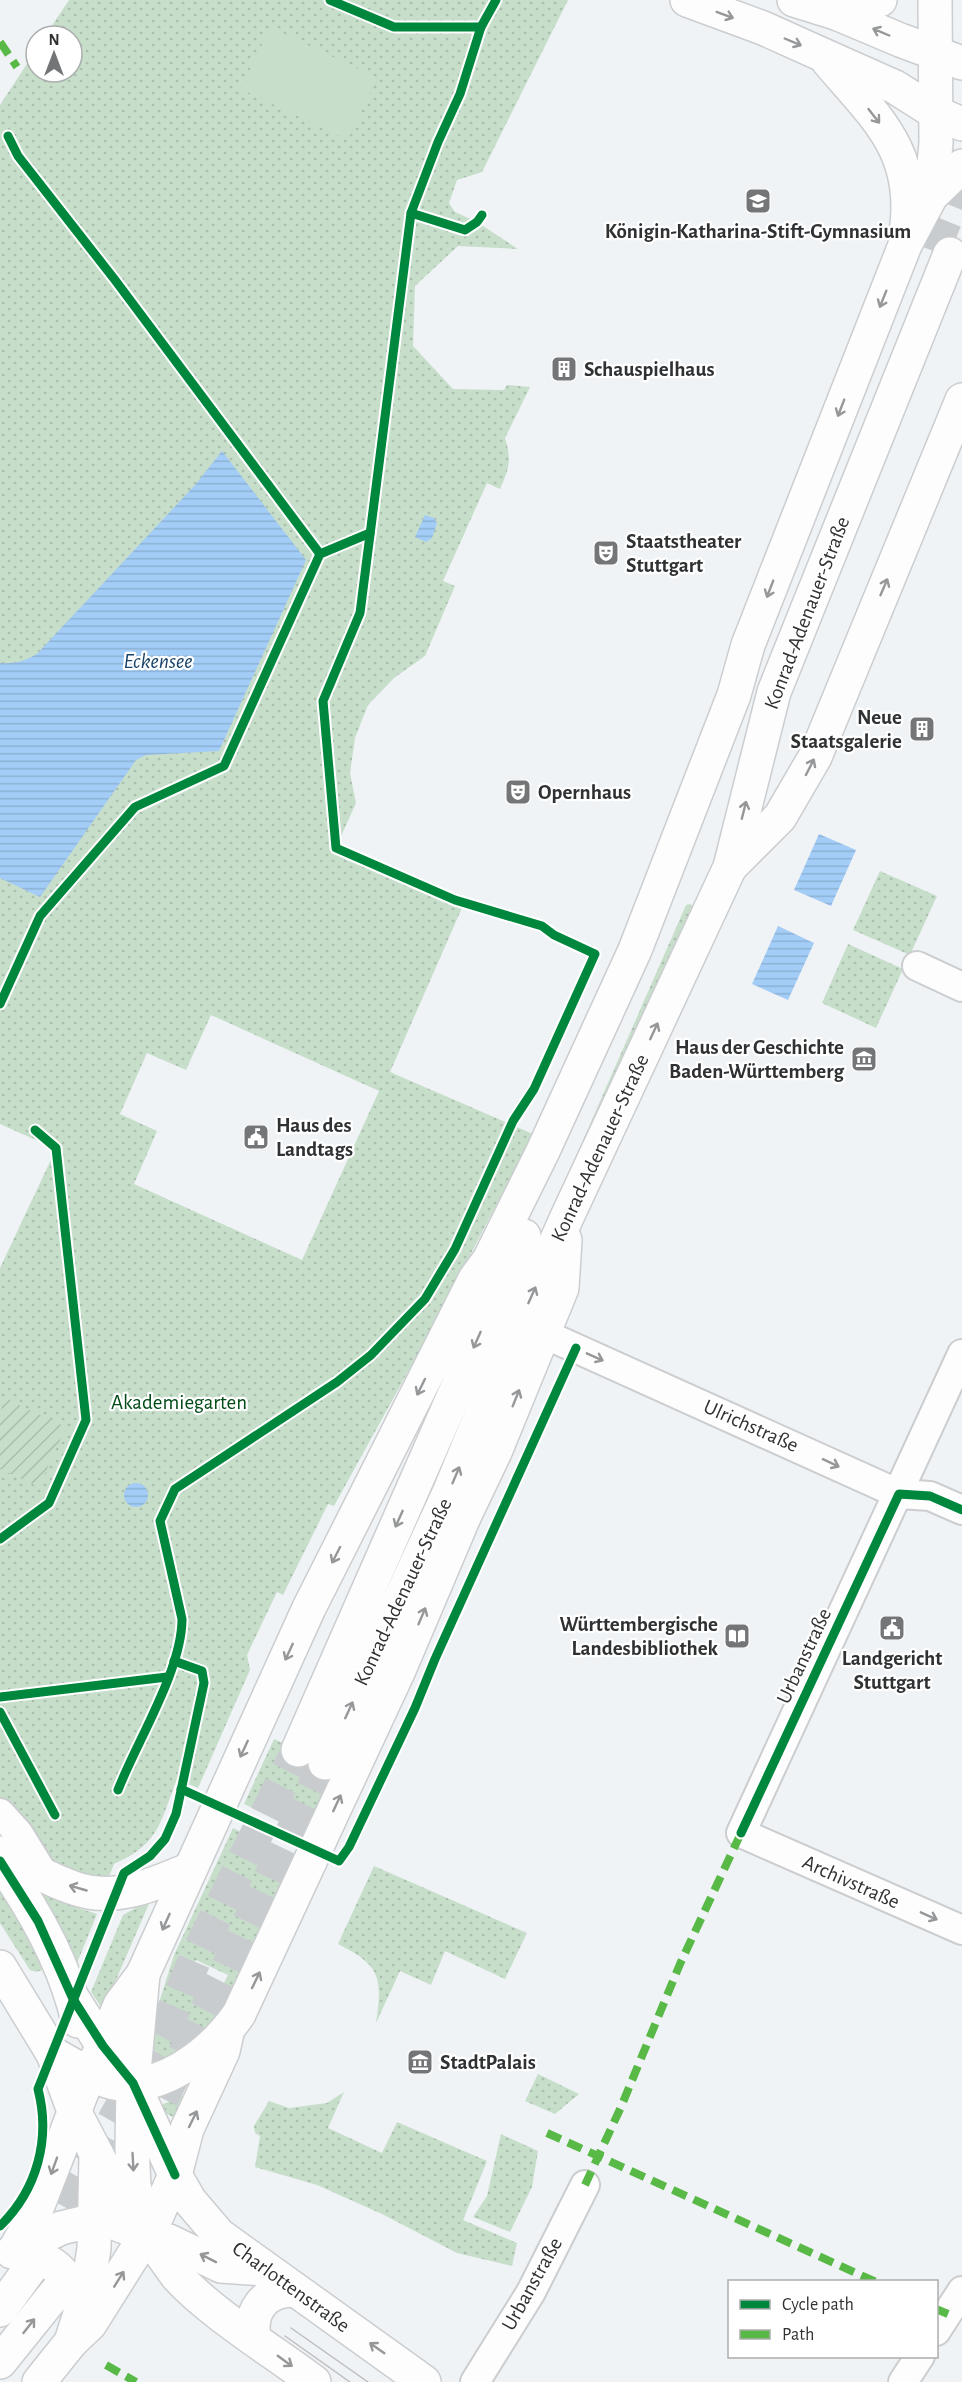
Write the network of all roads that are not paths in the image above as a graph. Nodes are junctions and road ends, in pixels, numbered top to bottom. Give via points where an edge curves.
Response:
1 (687, 0) edge
2 (795, 0) edge
3 (880, 0) edge
4 (935, 9) edge
5 (836, 13) junction
6 (823, 55) junction
7 (949, 58) edge
8 (949, 107) edge
9 (962, 166) edge
10 (938, 202) edge
11 (929, 250) junction
12 (962, 400) edge
13 (730, 867) junction
14 (917, 966) dead end
15 (962, 987) edge
16 (546, 1145) junction
17 (550, 1178) junction
18 (567, 1217) junction
19 (542, 1333) junction
20 (962, 1354) edge
21 (899, 1494) junction
22 (962, 1510) edge
23 (0, 1813) edge
24 (741, 1833) joint
25 (0, 1853) edge
26 (0, 1862) edge
27 (188, 1870) junction
28 (43, 1874) junction
29 (962, 1930) edge
30 (0, 1967) edge
31 (60, 1968) junction
32 (143, 1974) junction
33 (17, 1994) junction
34 (228, 2031) junction
35 (137, 2044) junction
36 (53, 2054) junction
37 (96, 2060) junction
38 (180, 2068) junction
39 (133, 2083) junction
40 (74, 2111) junction
41 (96, 2154) junction
42 (175, 2175) junction
43 (585, 2184) dead end
44 (95, 2220) junction
45 (148, 2236) junction
46 (15, 2259) edge
47 (264, 2269) junction
48 (294, 2290) junction
49 (69, 2300) junction
50 (0, 2310) edge
51 (254, 2338) junction
52 (71, 2342) junction
53 (919, 2358) edge
54 (0, 2362) edge
55 (39, 2382) edge
56 (314, 2382) edge
57 (424, 2382) edge
58 (475, 2382) edge
59 (903, 2382) edge

1 -> 6 main road
2 - 5 main road
3 - 5 main road
4 - 7 main road
7 -> 5 main road
6 - 8 main road
6 -> 11 main road via 886,133 903,164 909,202
7 - 8 main road
8 - 10 main road via 936,143
9 - 10 main road
10 - 11 main road
13 -> 11 main road, Konrad-Adenauer-Straße via 774,692
11 -> 16 main road via 748,645 735,695 635,950
11 - 17 main road, Konrad-Adenauer-Straße via 613,1038
13 -> 12 main road via 780,818 815,757
18 -> 13 main road, Konrad-Adenauer-Straße
14 - 15 street
16 - 17 main road
16 -> 27 main road via 309,1608
17 -> 18 main road, Konrad-Adenauer-Straße via 499,1289 311,1757 448,1493
18 - 19 main road via 562,1288
19 -> 21 street, Ulrichstraße
34 -> 19 main road via 272,1946 399,1670 495,1452
20 - 21 street, Urbanstraße
21 - 22 street, Ulrichstraße via 930,1496
21 - 24 street, Urbanstraße
23 - 28 street via 19,1834
24 -> 29 street, Archivstraße
25 - 28 main road
26 - 31 main road, Charlottenstraße via 38,1921
27 -> 28 main road via 154,1885 116,1893 82,1891
27 -> 32 main road
30 - 33 main road
31 - 33 main road via 48,1987
31 - 37 main road, Charlottenstraße
32 - 35 main road
32 - 37 main road via 120,2004
33 - 36 main road
34 - 38 main road via 197,2059
42 -> 34 main road via 188,2129
35 - 38 main road via 150,2061 163,2068
35 - 39 main road
36 - 37 main road
36 - 40 main road
37 - 39 main road, Charlottenstraße
37 - 40 main road
37 - 41 main road
38 - 39 main road via 147,2083
39 - 42 main road, Charlottenstraße
39 -> 45 main road via 134,2186
40 - 41 main road
40 -> 46 main road
41 - 44 main road
41 - 45 main road
42 - 45 main road
42 - 47 main road, Charlottenstraße via 190,2201 219,2235
43 - 58 street, Urbanstraße via 531,2292
44 - 45 main road
44 - 46 main road via 61,2228
44 - 49 main road via 88,2288
47 -> 45 main road via 221,2266 187,2248
45 - 51 main road via 188,2288
52 -> 45 main road via 90,2324
46 - 49 main road via 40,2257 56,2266 68,2279
46 - 50 main road
47 - 48 main road, Charlottenstraße
48 - 51 main road via 270,2294 261,2303 252,2326
57 -> 48 main road, Charlottenstraße
49 - 52 main road
54 -> 49 main road
51 -> 56 main road
52 - 55 main road
53 - 59 street

